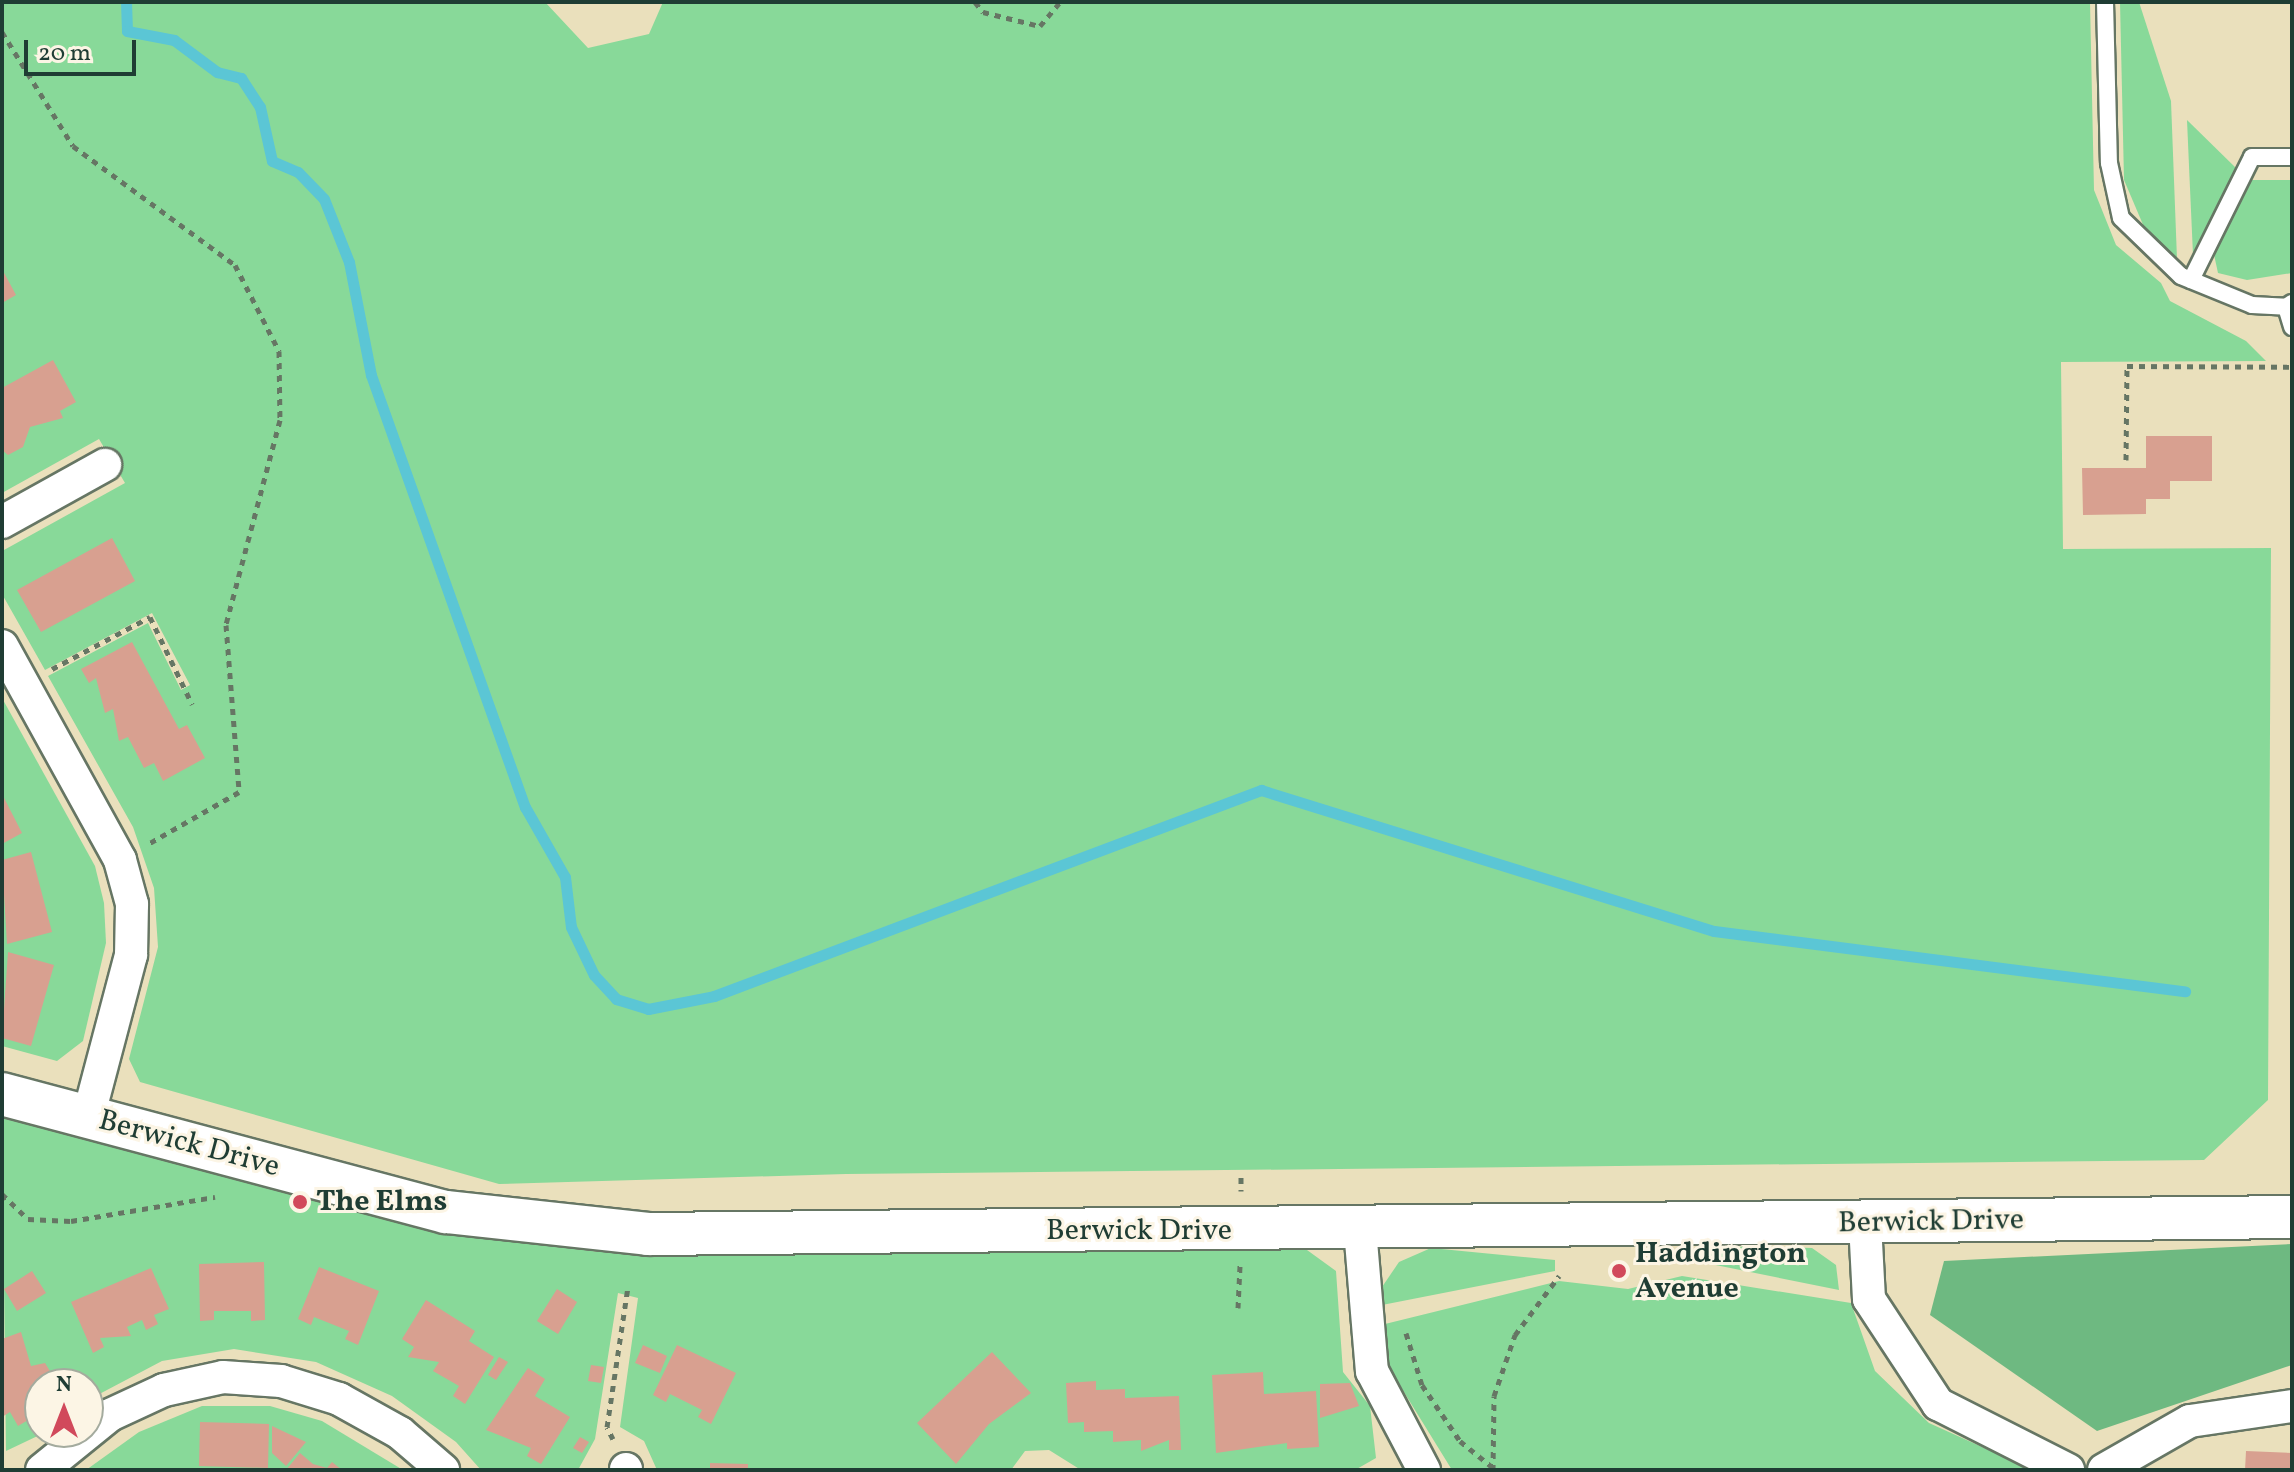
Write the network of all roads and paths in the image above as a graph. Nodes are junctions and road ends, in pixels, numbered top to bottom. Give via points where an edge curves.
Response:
1 (975, 2) edge
2 (1060, 2) edge
3 (2105, 2) edge
4 (2, 32) edge
5 (2292, 157) edge
6 (2191, 280) junction
7 (2289, 305) edge
8 (2292, 327) edge
9 (2292, 367) edge
10 (2126, 460) dead end
11 (105, 465) dead end
12 (2, 522) edge
13 (2, 646) edge
14 (23, 685) junction
15 (192, 704) dead end
16 (120, 860) junction
17 (2, 1094) edge
18 (88, 1118) junction
19 (2, 1194) edge
20 (215, 1197) dead end
21 (2292, 1217) edge
22 (1865, 1223) junction
23 (1360, 1229) junction
24 (1559, 1276) dead end
25 (628, 1286) dead end
26 (1403, 1324) dead end
27 (2292, 1406) edge
28 (1494, 1469) edge
29 (42, 1470) edge
30 (443, 1470) edge
31 (626, 1470) edge
32 (1424, 1470) edge
33 (2068, 1470) edge
34 (2104, 1470) edge

1 - 2 path via 983,12 1040,26
3 - 6 lane via 2112,191 2133,236
4 - 16 path via 73,146 235,265 279,351 280,420 226,625 239,792
5 - 6 lane via 2252,157
6 - 7 lane via 2252,305
7 - 8 lane
9 - 10 path via 2127,366
11 - 12 street
13 - 14 street
14 - 15 path via 150,617
14 - 16 street
16 - 18 street via 132,904 131,955
17 - 18 street, Berwick Drive
18 - 23 street, Berwick Drive via 446,1212 546,1227 648,1234
19 - 20 path via 28,1219 71,1221
21 - 22 street, Berwick Drive
22 - 23 street, Berwick Drive
22 - 33 street via 1869,1299 1938,1404
23 - 32 street via 1372,1371
24 - 28 path via 1515,1335 1494,1396
25 - 31 path via 607,1427
26 - 28 path via 1422,1385 1460,1441
27 - 34 street via 2190,1421
29 - 30 street via 110,1415 164,1390 223,1377 281,1381 339,1399 400,1433

